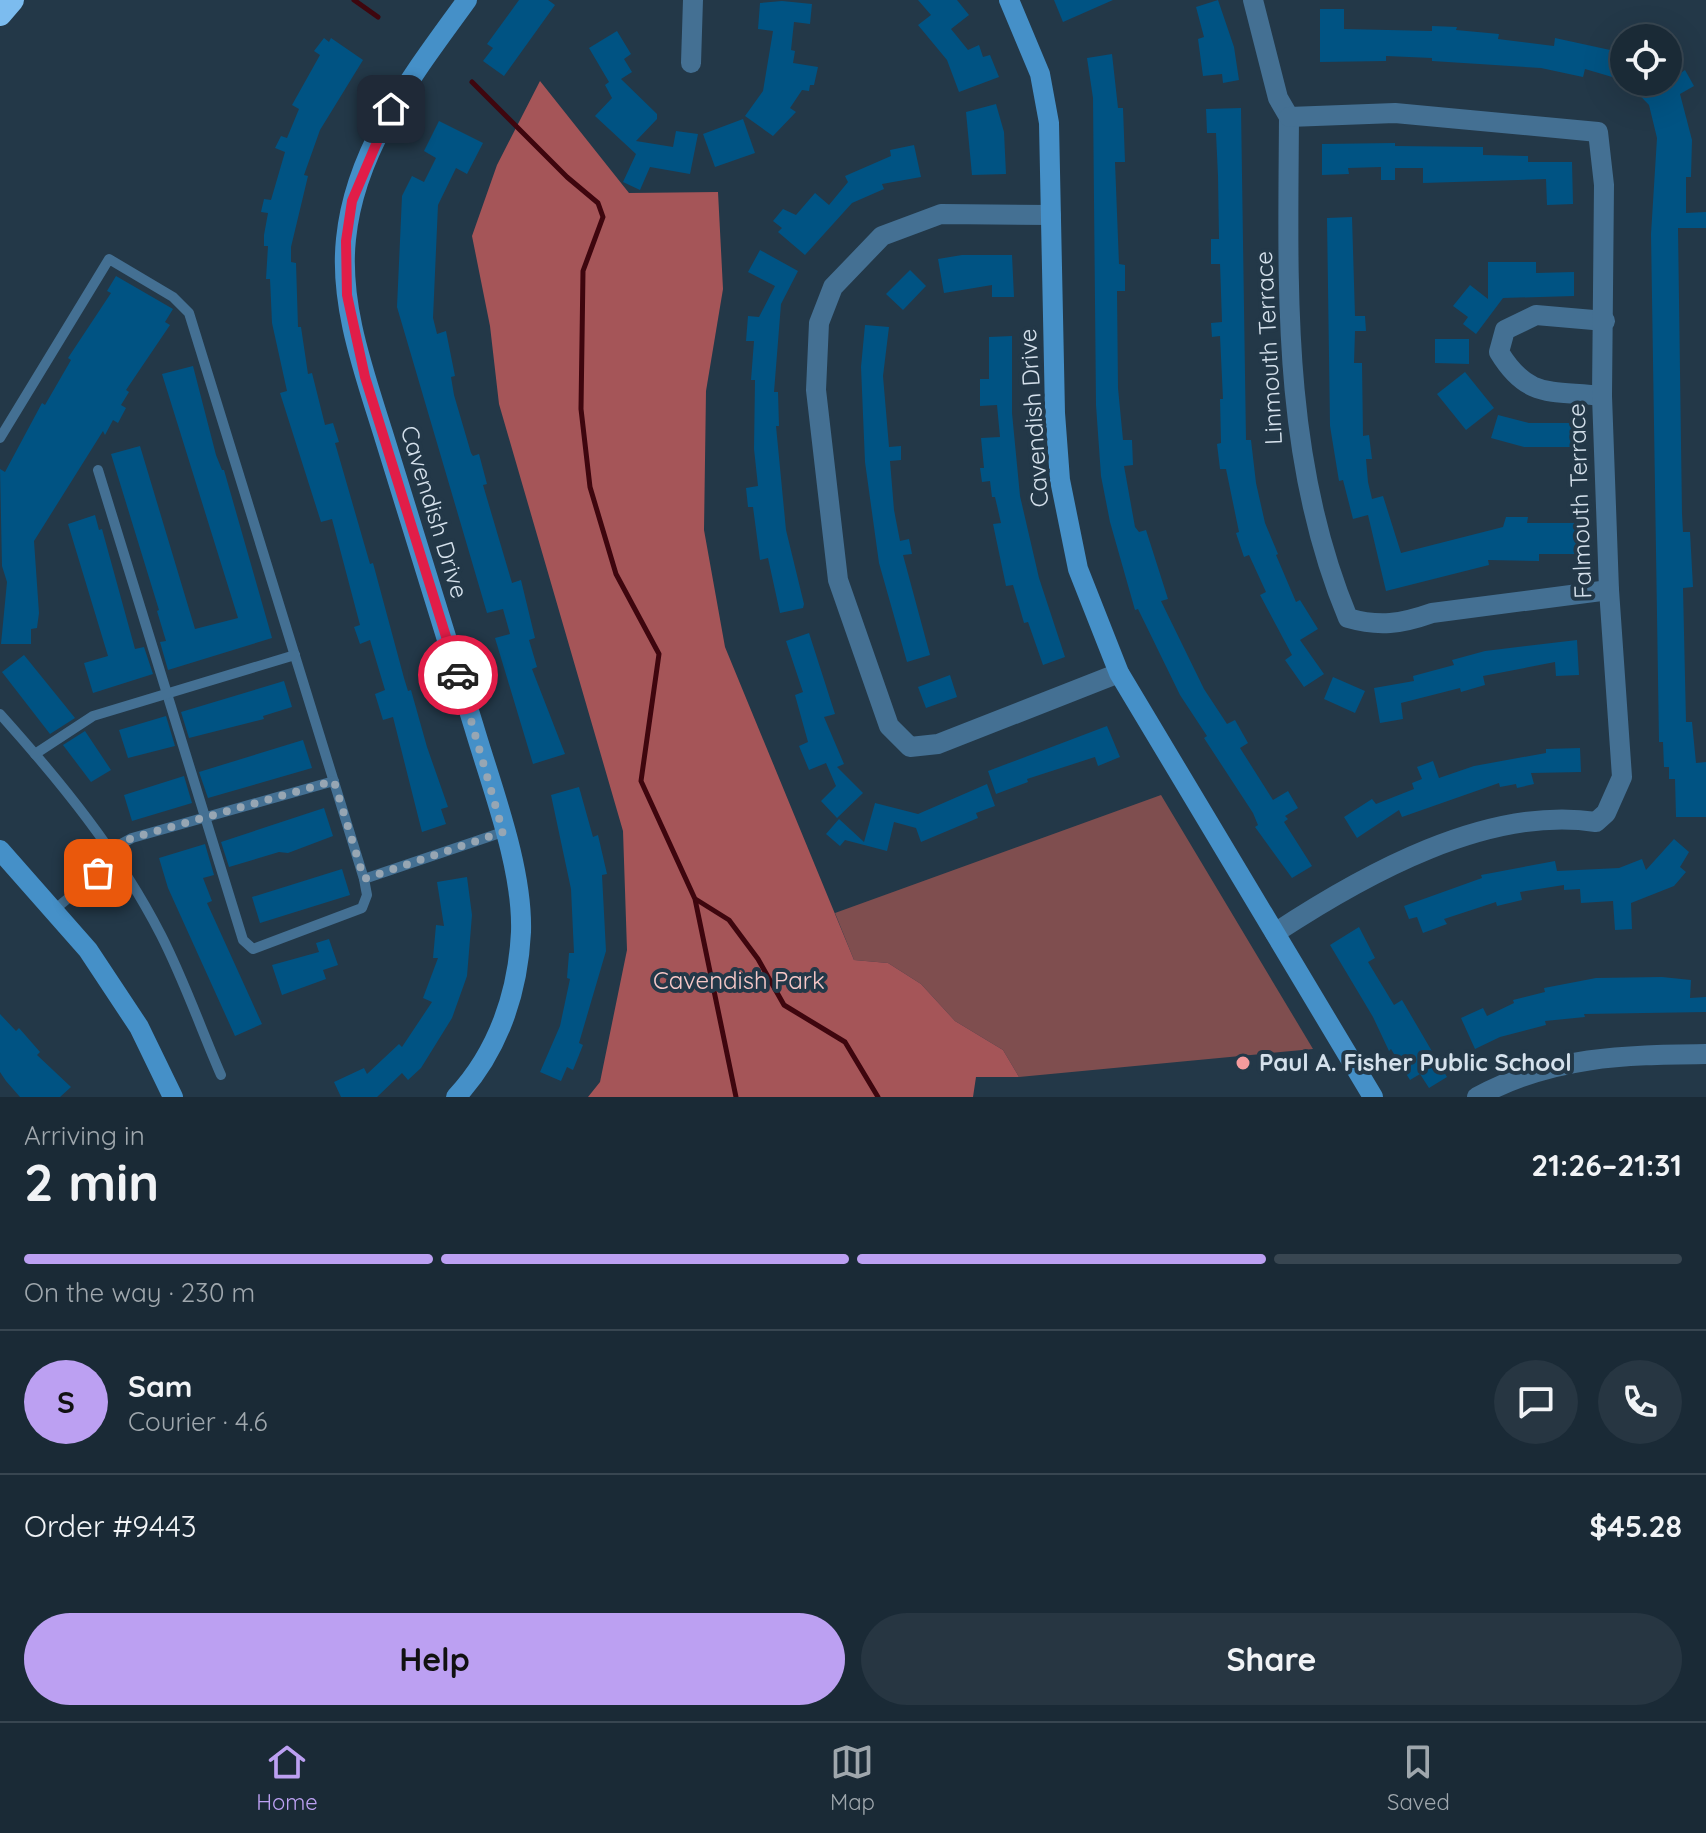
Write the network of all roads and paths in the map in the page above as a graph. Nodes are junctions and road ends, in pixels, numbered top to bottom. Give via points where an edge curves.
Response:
1 (12, 0) edge
2 (467, 0) edge
3 (693, 0) edge
4 (1009, 0) edge
5 (1253, 0) edge
6 (0, 14) edge
7 (691, 63) dead end
8 (1289, 117) junction
9 (1051, 215) junction
10 (1605, 321) junction
11 (1602, 396) junction
12 (0, 438) edge
13 (98, 470) dead end
14 (1609, 590) junction
15 (295, 655) junction
16 (1119, 673) junction
17 (166, 694) junction
18 (0, 714) edge
19 (35, 754) junction
20 (334, 781) junction
21 (205, 820) junction
22 (503, 832) junction
23 (0, 850) edge
24 (114, 854) junction
25 (364, 879) junction
26 (54, 910) junction
27 (1275, 933) junction
28 (1706, 1054) edge
29 (221, 1075) dead end
30 (173, 1097) edge
31 (456, 1097) edge
32 (1373, 1097) edge
33 (1477, 1097) edge

1 - 6 highway
2 - 22 street, Cavendish Drive via 391,109 363,167 346,241 347,295 365,377
3 - 7 street
4 - 9 street, Cavendish Drive via 1040,74 1049,123
5 - 8 street, Linmouth Terrace via 1278,98
8 - 10 street, Falmouth Terrace via 1395,113 1598,132 1604,185
8 - 14 street, Linmouth Terrace via 1290,344 1299,445 1316,525 1348,618 1373,626 1404,623 1459,609
9 - 16 street, Cavendish Drive via 1060,480 1078,569
9 - 16 street via 941,214 919,220 882,236 833,287 819,323 816,390 838,580 889,726 910,747 938,744
10 - 11 street, Falmouth Terrace
10 - 11 street via 1536,315 1505,330 1499,352 1514,377 1545,392
11 - 14 street, Falmouth Terrace
12 - 15 lane via 109,259 173,297 189,313
13 - 17 lane
14 - 27 street, Falmouth Terrace via 1622,777 1606,813 1596,822 1548,818 1438,846 1322,902
15 - 17 lane
15 - 20 lane
16 - 27 street, Cavendish Drive
17 - 19 lane via 93,716
17 - 21 lane
18 - 19 lane
19 - 24 lane
20 - 21 lane
20 - 25 lane
21 - 24 lane via 132,838
21 - 25 lane via 243,940 253,949 362,908 367,895
22 - 25 lane
22 - 31 street, Cavendish Drive via 518,894 518,967 501,1027 486,1058
23 - 26 street
24 - 26 lane
24 - 29 lane via 162,936
26 - 30 street via 139,1027
27 - 32 street, Cavendish Drive
28 - 33 street via 1608,1055 1523,1076

